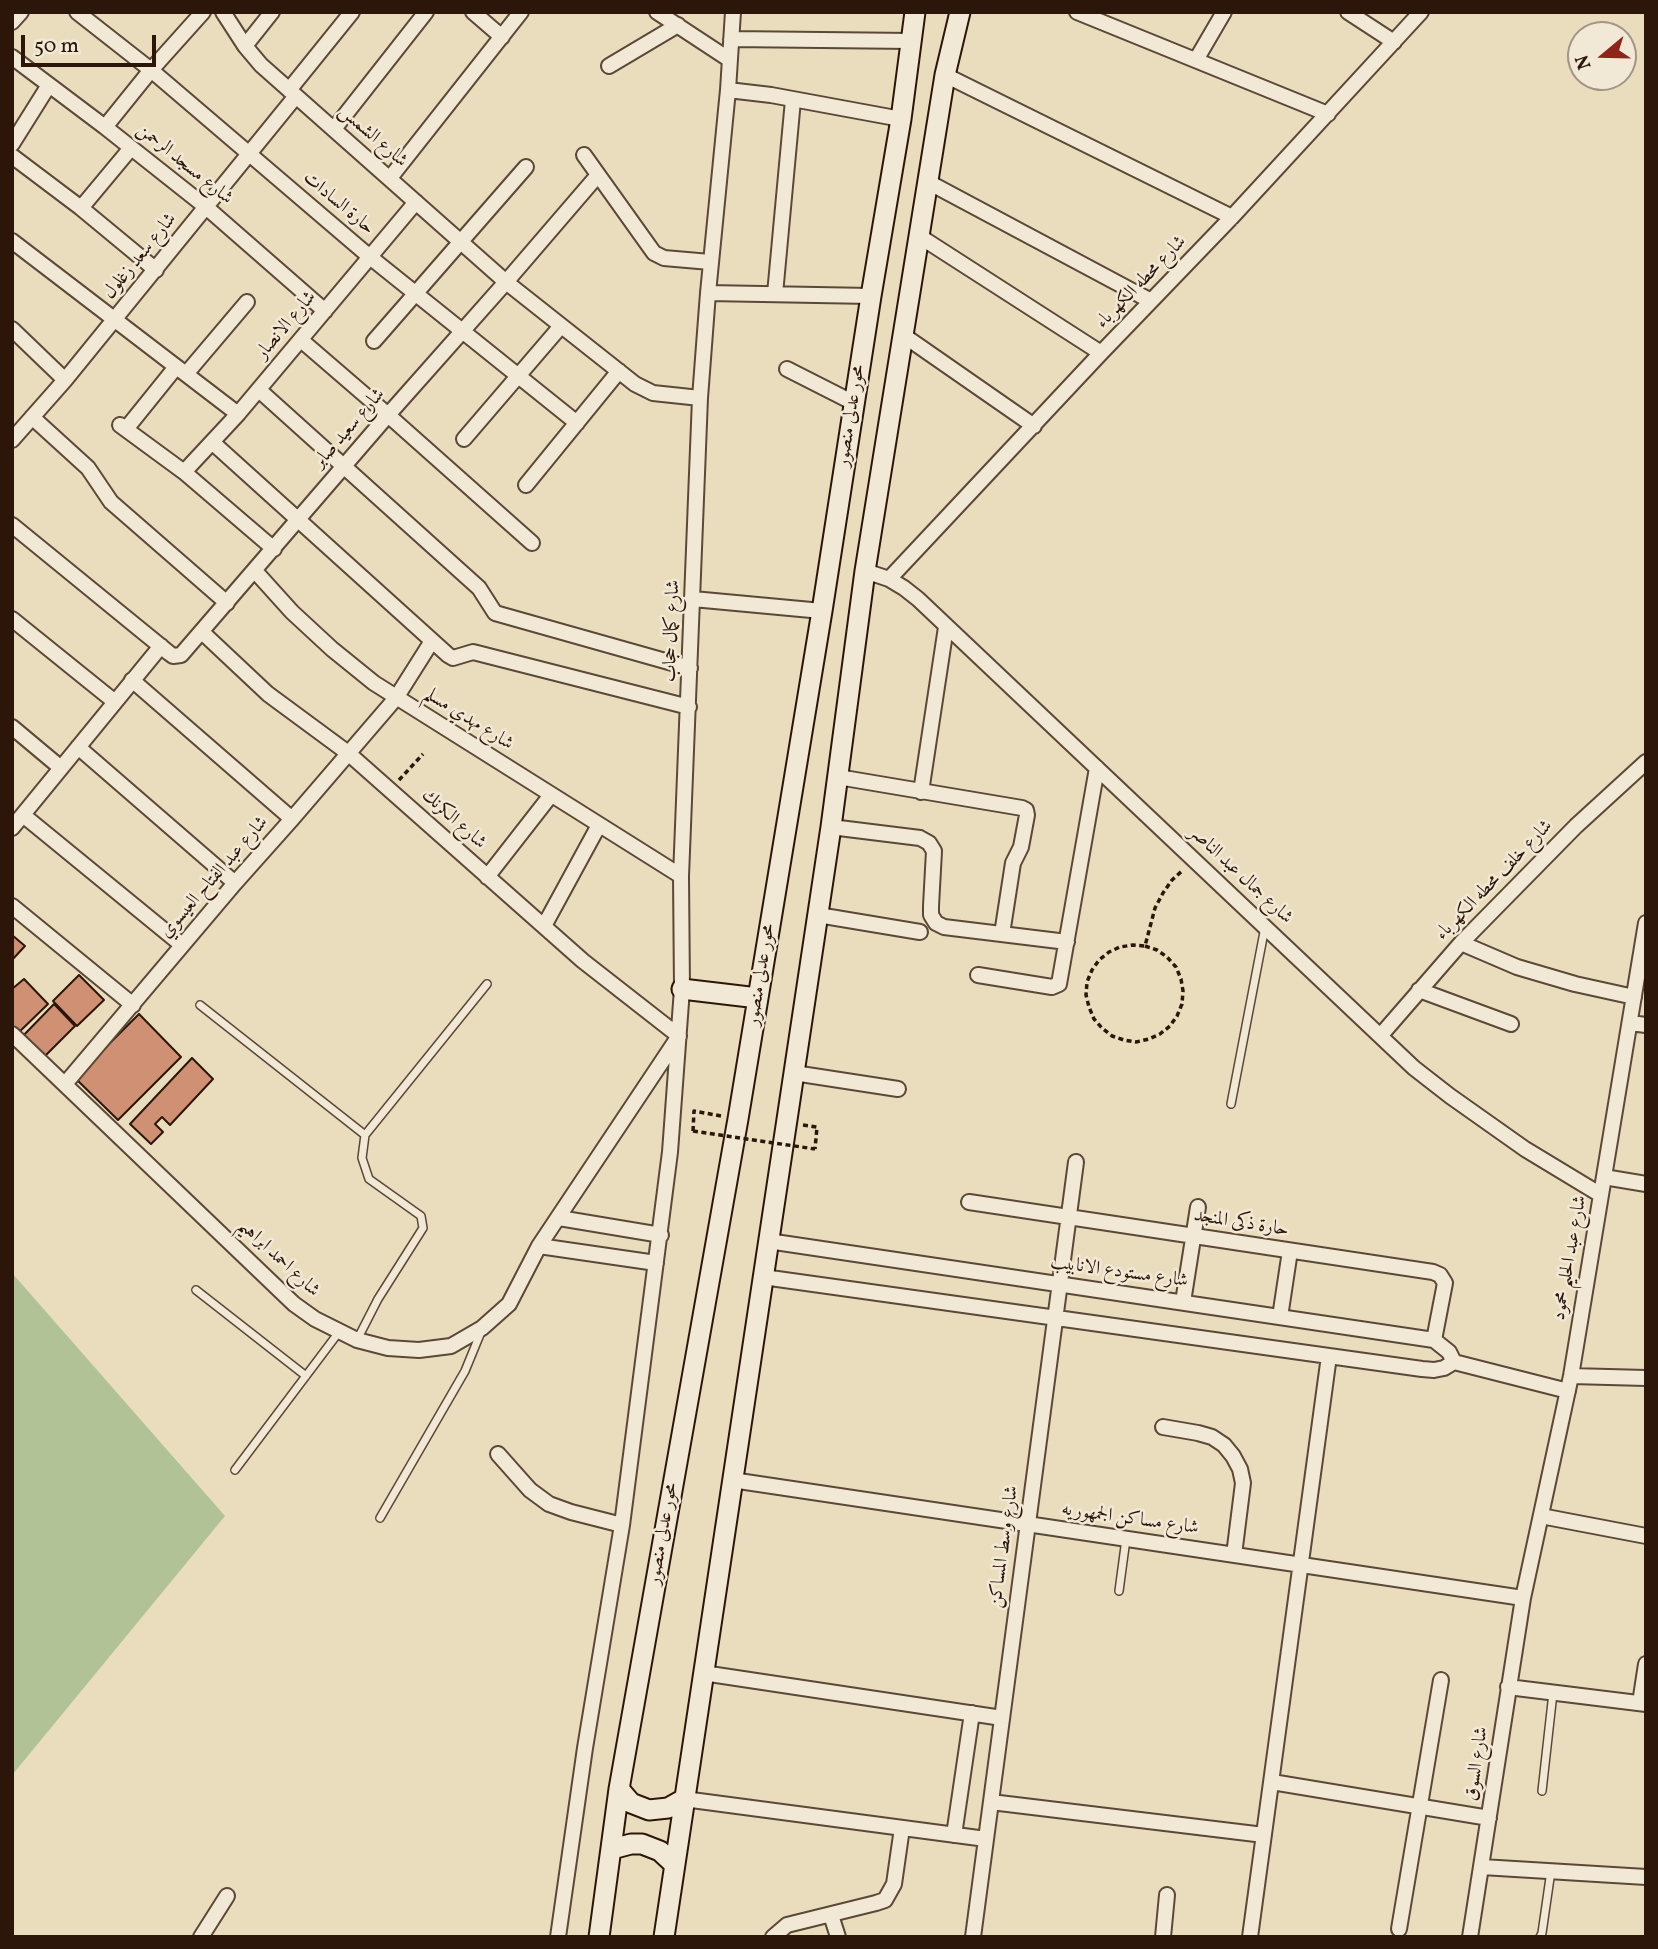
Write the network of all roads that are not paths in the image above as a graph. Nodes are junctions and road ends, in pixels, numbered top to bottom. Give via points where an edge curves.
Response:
1 (21, 12) edge
2 (77, 12) edge
3 (203, 12) edge
4 (222, 12) edge
5 (272, 12) edge
6 (352, 12) edge
7 (426, 12) edge
8 (473, 12) edge
9 (521, 12) edge
10 (657, 12) edge
11 (915, 12) edge
12 (960, 12) edge
13 (1077, 12) edge
14 (1224, 12) edge
15 (1348, 12) edge
16 (1422, 12) edge
17 (12, 22) edge
18 (731, 22) edge
19 (678, 25) junction
20 (502, 37) junction
21 (912, 41) junction
22 (1394, 42) junction
23 (245, 46) junction
24 (12, 57) edge
25 (730, 60) junction
26 (1196, 60) junction
27 (609, 66) dead end
28 (151, 70) junction
29 (945, 75) junction
30 (49, 85) junction
31 (728, 90) junction
32 (292, 93) junction
33 (793, 100) junction
34 (1328, 114) junction
35 (901, 119) junction
36 (105, 127) junction
37 (334, 129) junction
38 (12, 144) edge
39 (131, 148) junction
40 (249, 153) junction
41 (584, 155) dead end
42 (12, 156) edge
43 (526, 167) dead end
44 (598, 175) junction
45 (390, 178) junction
46 (928, 182) junction
47 (416, 202) junction
48 (206, 207) junction
49 (81, 208) junction
50 (1232, 217) junction
51 (919, 236) junction
52 (12, 241) edge
53 (461, 242) junction
54 (370, 257) junction
55 (710, 262) junction
56 (156, 270) junction
57 (506, 282) junction
58 (415, 293) junction
59 (708, 293) junction
60 (775, 294) junction
61 (870, 296) junction
62 (1151, 301) junction
63 (247, 302) dead end
64 (325, 311) junction
65 (115, 320) junction
66 (561, 326) junction
67 (12, 329) edge
68 (462, 331) junction
69 (903, 335) junction
70 (300, 340) junction
71 (374, 341) dead end
72 (1101, 353) junction
73 (787, 369) dead end
74 (181, 371) junction
75 (619, 372) junction
76 (518, 376) junction
77 (65, 380) junction
78 (259, 390) junction
79 (701, 398) junction
80 (854, 403) junction
81 (238, 414) junction
82 (388, 415) junction
83 (32, 417) junction
84 (577, 423) junction
85 (1034, 426) junction
86 (13, 438) edge
87 (464, 439) dead end
88 (212, 442) junction
89 (344, 465) junction
90 (184, 472) junction
91 (526, 485) dead end
92 (298, 518) junction
93 (12, 525) edge
94 (531, 543) dead end
95 (274, 549) junction
96 (255, 571) junction
97 (865, 571) junction
98 (889, 579) junction
99 (693, 599) junction
100 (227, 603) junction
101 (822, 611) junction
102 (12, 619) edge
103 (946, 627) junction
104 (202, 632) junction
105 (432, 641) junction
106 (160, 646) junction
107 (690, 668) junction
108 (132, 680) junction
109 (396, 698) junction
110 (115, 702) junction
111 (689, 708) junction
112 (12, 727) edge
113 (78, 747) junction
114 (348, 753) junction
115 (1646, 762) edge
116 (61, 768) junction
117 (1097, 768) junction
118 (838, 777) junction
119 (921, 792) junction
120 (551, 795) junction
121 (292, 820) junction
122 (15, 824) edge
123 (599, 825) junction
124 (831, 827) junction
125 (681, 876) junction
126 (486, 877) junction
127 (235, 883) junction
128 (12, 906) edge
129 (818, 915) junction
130 (1646, 923) edge
131 (544, 926) junction
132 (1265, 926) junction
133 (920, 932) dead end
134 (1002, 934) junction
135 (1067, 942) junction
136 (1461, 943) junction
137 (182, 945) junction
138 (978, 975) dead end
139 (487, 984) dead end
140 (682, 989) junction
141 (1419, 990) junction
142 (1634, 997) junction
143 (758, 998) junction
144 (133, 1005) junction
145 (201, 1005) dead end
146 (1630, 1023) junction
147 (1511, 1024) dead end
148 (1646, 1025) edge
149 (12, 1034) edge
150 (1381, 1035) junction
151 (679, 1036) junction
152 (794, 1073) junction
153 (65, 1084) junction
154 (898, 1089) dead end
155 (1231, 1104) dead end
156 (365, 1135) junction
157 (1076, 1162) dead end
158 (1604, 1177) junction
159 (1646, 1184) edge
160 (1601, 1195) junction
161 (969, 1202) dead end
162 (1198, 1207) dead end
163 (1069, 1217) junction
164 (559, 1218) junction
165 (661, 1235) junction
166 (1193, 1236) junction
167 (768, 1241) junction
168 (540, 1246) junction
169 (1290, 1251) junction
170 (656, 1263) junction
171 (763, 1277) junction
172 (1060, 1284) junction
173 (195, 1290) dead end
174 (1183, 1302) junction
175 (1280, 1317) junction
176 (1055, 1318) junction
177 (482, 1328) junction
178 (339, 1332) junction
179 (357, 1340) junction
180 (1434, 1340) junction
181 (1329, 1356) junction
182 (1454, 1362) junction
183 (306, 1376) junction
184 (1571, 1376) junction
185 (1646, 1378) edge
186 (1568, 1391) junction
187 (1163, 1427) dead end
188 (498, 1454) dead end
189 (235, 1470) dead end
190 (732, 1480) junction
191 (1541, 1516) junction
192 (380, 1518) dead end
193 (1028, 1524) junction
194 (622, 1525) junction
195 (1646, 1536) edge
196 (1126, 1539) junction
197 (1234, 1555) junction
198 (1300, 1564) junction
199 (1119, 1591) dead end
200 (1522, 1598) junction
201 (1646, 1664) edge
202 (702, 1673) junction
203 (1441, 1680) dead end
204 (1508, 1687) junction
205 (1553, 1693) junction
206 (1643, 1704) edge
207 (972, 1713) junction
208 (1002, 1718) junction
209 (1272, 1782) junction
210 (619, 1789) junction
211 (1542, 1791) dead end
212 (684, 1799) junction
213 (991, 1802) junction
214 (1420, 1807) junction
215 (1489, 1818) junction
216 (902, 1828) junction
217 (954, 1835) junction
218 (1264, 1835) junction
219 (986, 1839) junction
220 (612, 1849) junction
221 (675, 1866) junction
222 (1482, 1867) junction
223 (1551, 1871) junction
224 (1646, 1877) edge
225 (1167, 1895) dead end
226 (227, 1896) dead end
227 (831, 1915) junction
228 (1399, 1929) dead end
229 (201, 1937) edge
230 (558, 1937) edge
231 (599, 1937) edge
232 (664, 1937) edge
233 (773, 1937) edge
234 (838, 1937) edge
235 (973, 1937) edge
236 (1163, 1937) edge
237 (1250, 1937) edge
238 (1470, 1937) edge
239 (1540, 1937) edge

1 - 17 street
2 - 28 street, حارة السادات
3 - 28 street
4 - 23 street, شارع الشمس
5 - 23 street
6 - 32 street, شارع سعد زغلول
7 - 37 street
8 - 20 street
9 - 20 street
10 - 19 street
11 - 21 main road, محور عدلى منصور
12 - 29 main road, محور عدلى منصور
13 - 26 street
14 - 26 street
15 - 22 street
16 - 22 street, شارع محطه الكهرباء
18 - 21 street
18 - 25 street, شارع كمال حجاب
19 - 25 street
19 - 27 street
20 - 45 street
21 - 35 main road, محور عدلى منصور
22 - 34 street, شارع محطه الكهرباء
23 - 32 street, شارع الشمس
24 - 30 street, شارع مسجد الرحمن
25 - 31 street, شارع كمال حجاب
26 - 34 street
28 - 36 street
28 - 40 street, حارة السادات
29 - 46 main road, محور عدلى منصور
29 - 50 street
30 - 36 street, شارع مسجد الرحمن
30 - 38 street
31 - 33 street
31 - 55 street, شارع كمال حجاب
32 - 37 street, شارع الشمس
32 - 40 street, شارع سعد زغلول
33 - 35 street
33 - 60 street
34 - 50 street, شارع محطه الكهرباء
35 - 61 main road, محور عدلى منصور
36 - 39 street, شارع مسجد الرحمن
37 - 45 street, شارع الشمس
39 - 48 street, شارع مسجد الرحمن
39 - 49 street
40 - 48 street, شارع سعد زغلول
40 - 54 street, حارة السادات
41 - 44 street
42 - 49 street
43 - 53 street
44 - 55 street via 654,253
44 - 57 street, شارع سعيد صابر
45 - 47 street, شارع الشمس
46 - 51 main road, محور عدلى منصور
46 - 62 street
47 - 53 street, شارع الشمس
47 - 54 street, شارع الانصار
48 - 56 street, شارع سعد زغلول
48 - 64 street, شارع مسجد الرحمن
49 - 56 street
50 - 62 street, شارع محطه الكهرباء
51 - 69 main road, محور عدلى منصور
51 - 72 street
52 - 65 street
53 - 57 street, شارع الشمس
53 - 58 street
54 - 58 street, حارة السادات
54 - 64 street, شارع الانصار
55 - 59 street, شارع كمال حجاب
56 - 65 street, شارع سعد زغلول
57 - 66 street, شارع الشمس
57 - 68 street, شارع سعيد صابر
58 - 68 street, حارة السادات
58 - 71 street
59 - 60 street
59 - 79 street, شارع كمال حجاب
60 - 61 street
61 - 80 main road, محور عدلى منصور
62 - 72 street, شارع محطه الكهرباء
63 - 74 street
64 - 70 street, شارع الانصار
65 - 74 street
65 - 77 street, شارع سعد زغلول
66 - 75 street, شارع الشمس
66 - 76 street
67 - 77 street
68 - 76 street, حارة السادات
68 - 82 street, شارع سعيد صابر
69 - 85 street
69 - 97 main road, محور عدلى منصور
70 - 78 street, شارع الانصار
70 - 82 street
72 - 85 street, شارع محطه الكهرباء
73 - 80 street
74 - 81 street
74 - 90 street via 123,427
75 - 79 street, شارع الشمس via 653,393
75 - 84 street
76 - 84 street, حارة السادات
76 - 87 street
77 - 83 street, شارع سعد زغلول
78 - 81 street, شارع الانصار
78 - 89 street
79 - 99 street, شارع كمال حجاب
80 - 101 main road, محور عدلى منصور
81 - 88 street, شارع الانصار
82 - 89 street, شارع سعيد صابر
82 - 94 street
83 - 86 street, شارع سعد زغلول
83 - 100 street via 88,468 111,502
84 - 91 street
85 - 98 street, شارع محطه الكهرباء
88 - 90 street, شارع الانصار
88 - 92 street
89 - 92 street, شارع سعيد صابر
89 - 107 street via 479,588 495,613
90 - 95 street
92 - 95 street, شارع سعيد صابر
92 - 105 street
93 - 106 street
95 - 96 street, شارع سعيد صابر
96 - 100 street, شارع سعيد صابر
96 - 109 street, شارع مهدي مسلم via 331,649
97 - 98 street, شارع جمال عبد الناصر
97 - 118 main road, محور عدلى منصور
98 - 103 street, شارع جمال عبد الناصر
99 - 101 street
99 - 107 street, شارع كمال حجاب
100 - 104 street, شارع سعيد صابر
101 - 143 main road, محور عدلى منصور
102 - 110 street
103 - 117 street, شارع جمال عبد الناصر
103 - 119 street
104 - 106 street, شارع سعيد صابر via 181,655 173,656
104 - 114 street, شارع الكرنك via 268,694
105 - 109 street, شارع عبد الفتاح العيسوي
105 - 111 street via 453,658 473,652
106 - 108 street
107 - 111 street, شارع كمال حجاب
108 - 110 street
108 - 121 street
109 - 114 street, شارع عبد الفتاح العيسوي
109 - 120 street, شارع مهدي مسلم
110 - 113 street
111 - 125 street, شارع كمال حجاب
112 - 116 street
113 - 116 street
113 - 127 street
114 - 121 street, شارع عبد الفتاح العيسوي
114 - 126 street, شارع الكرنك
115 - 136 street, شارع خلف محطه الكهرباء
116 - 122 street
117 - 132 street, شارع جمال عبد الناصر
117 - 135 street
118 - 119 street
118 - 124 main road, محور عدلى منصور
119 - 134 street via 1026,810
120 - 123 street, شارع مهدي مسلم
120 - 126 street
121 - 127 street, شارع عبد الفتاح العيسوي
122 - 137 street
123 - 125 street, شارع مهدي مسلم
123 - 131 street
124 - 129 main road, محور عدلى منصور
124 - 134 street via 929,843 934,851 931,915 936,923
125 - 140 street, شارع كمال حجاب
126 - 131 street, شارع الكرنك
127 - 137 street, شارع عبد الفتاح العيسوي
128 - 144 street
129 - 133 street
129 - 152 main road, محور عدلى منصور
130 - 142 street, شارع عبد الحليم محمود
131 - 151 street, شارع الكرنك
132 - 150 street, شارع جمال عبد الناصر
132 - 155 lane
134 - 135 street
135 - 138 street via 1055,987
136 - 141 street, شارع خلف محطه الكهرباء
136 - 142 street via 1517,967
137 - 144 street, شارع عبد الفتاح العيسوي
139 - 156 lane
140 - 143 main road
140 - 151 street, شارع كمال حجاب
141 - 147 street
141 - 150 street, شارع خلف محطه الكهرباء
142 - 146 street, شارع عبد الحليم محمود
143 - 210 main road, محور عدلى منصور
144 - 153 street, شارع عبد الفتاح العيسوي
145 - 156 lane
146 - 148 street
146 - 158 street, شارع عبد الحليم محمود
149 - 153 street, شارع احمد ابراهيم
150 - 160 street, شارع جمال عبد الناصر via 1450,1096
151 - 164 street, شارع احمد ابراهيم
151 - 165 street, شارع كمال حجاب
152 - 154 street
152 - 167 main road, محور عدلى منصور
153 - 178 street, شارع احمد ابراهيم via 274,1286
156 - 179 lane via 362,1158 369,1179 421,1216 424,1228
157 - 163 street, شارع وسط المساكن
158 - 159 street
158 - 160 street, شارع عبد الحليم محمود
160 - 184 street, شارع عبد الحليم محمود
161 - 163 street, حارة ذكى المنجد
162 - 166 street
163 - 166 street, حارة ذكى المنجد
163 - 172 street, شارع وسط المساكن
164 - 165 street
164 - 168 street, شارع احمد ابراهيم
165 - 170 street, شارع كمال حجاب
166 - 169 street, حارة ذكى المنجد
166 - 174 street
167 - 171 main road, محور عدلى منصور
167 - 172 street, شارع مستودع الانابيب
168 - 170 street
168 - 177 street, شارع احمد ابراهيم via 509,1304
169 - 175 street
169 - 180 street, حارة ذكى المنجد via 1440,1275 1445,1283
170 - 194 street, شارع كمال حجاب
171 - 176 street
171 - 190 main road, محور عدلى منصور
172 - 174 street, شارع مستودع الانابيب
172 - 176 street, شارع وسط المساكن
173 - 183 lane
174 - 175 street, شارع مستودع الانابيب
175 - 180 street, شارع مستودع الانابيب
176 - 181 street
176 - 193 street, شارع وسط المساكن
177 - 179 street, شارع احمد ابراهيم via 451,1346 419,1350
177 - 192 lane via 465,1371
178 - 179 street, شارع احمد ابراهيم
178 - 183 lane
180 - 182 street
181 - 182 street via 1434,1370
181 - 198 street
182 - 186 street
183 - 189 lane
184 - 185 street
184 - 186 street, شارع عبد الحليم محمود
186 - 191 street, شارع عبد الحليم محمود
187 - 197 street via 1212,1437 1233,1456 1243,1483
188 - 194 street via 549,1504
190 - 193 street, شارع مساكن الجمهوريه
190 - 202 main road, محور عدلى منصور
191 - 195 street
191 - 200 street, شارع عبد الحليم محمود
193 - 196 street, شارع مساكن الجمهوريه
193 - 208 street, شارع وسط المساكن
194 - 230 street, شارع كمال حجاب
196 - 197 street, شارع مساكن الجمهوريه
196 - 199 lane
197 - 198 street, شارع مساكن الجمهوريه
198 - 200 street, شارع مساكن الجمهوريه
198 - 209 street
200 - 204 street, شارع السوق
201 - 206 street
202 - 207 street
202 - 212 main road, محور عدلى منصور
203 - 214 street
204 - 205 street
204 - 215 street, شارع السوق
205 - 206 street
205 - 211 lane
207 - 208 street
207 - 217 street
208 - 213 street, شارع وسط المساكن
209 - 214 street
209 - 218 street
210 - 212 main road via 631,1803 649,1810 668,1808
210 - 220 main road, محور عدلى منصور
212 - 216 street
212 - 221 main road, محور عدلى منصور
213 - 218 street
213 - 219 street, شارع وسط المساكن
214 - 215 street
214 - 228 street
215 - 222 street, شارع السوق
216 - 217 street
216 - 227 street via 894,1884 885,1900
217 - 219 street
218 - 237 street
219 - 235 street, شارع وسط المساكن
220 - 221 main road via 631,1843 651,1847
220 - 231 main road, محور عدلى منصور
221 - 232 main road, محور عدلى منصور
222 - 223 street
222 - 238 street, شارع السوق
223 - 224 street
223 - 239 lane
225 - 236 street
226 - 229 street
227 - 233 street via 787,1926
227 - 234 street

